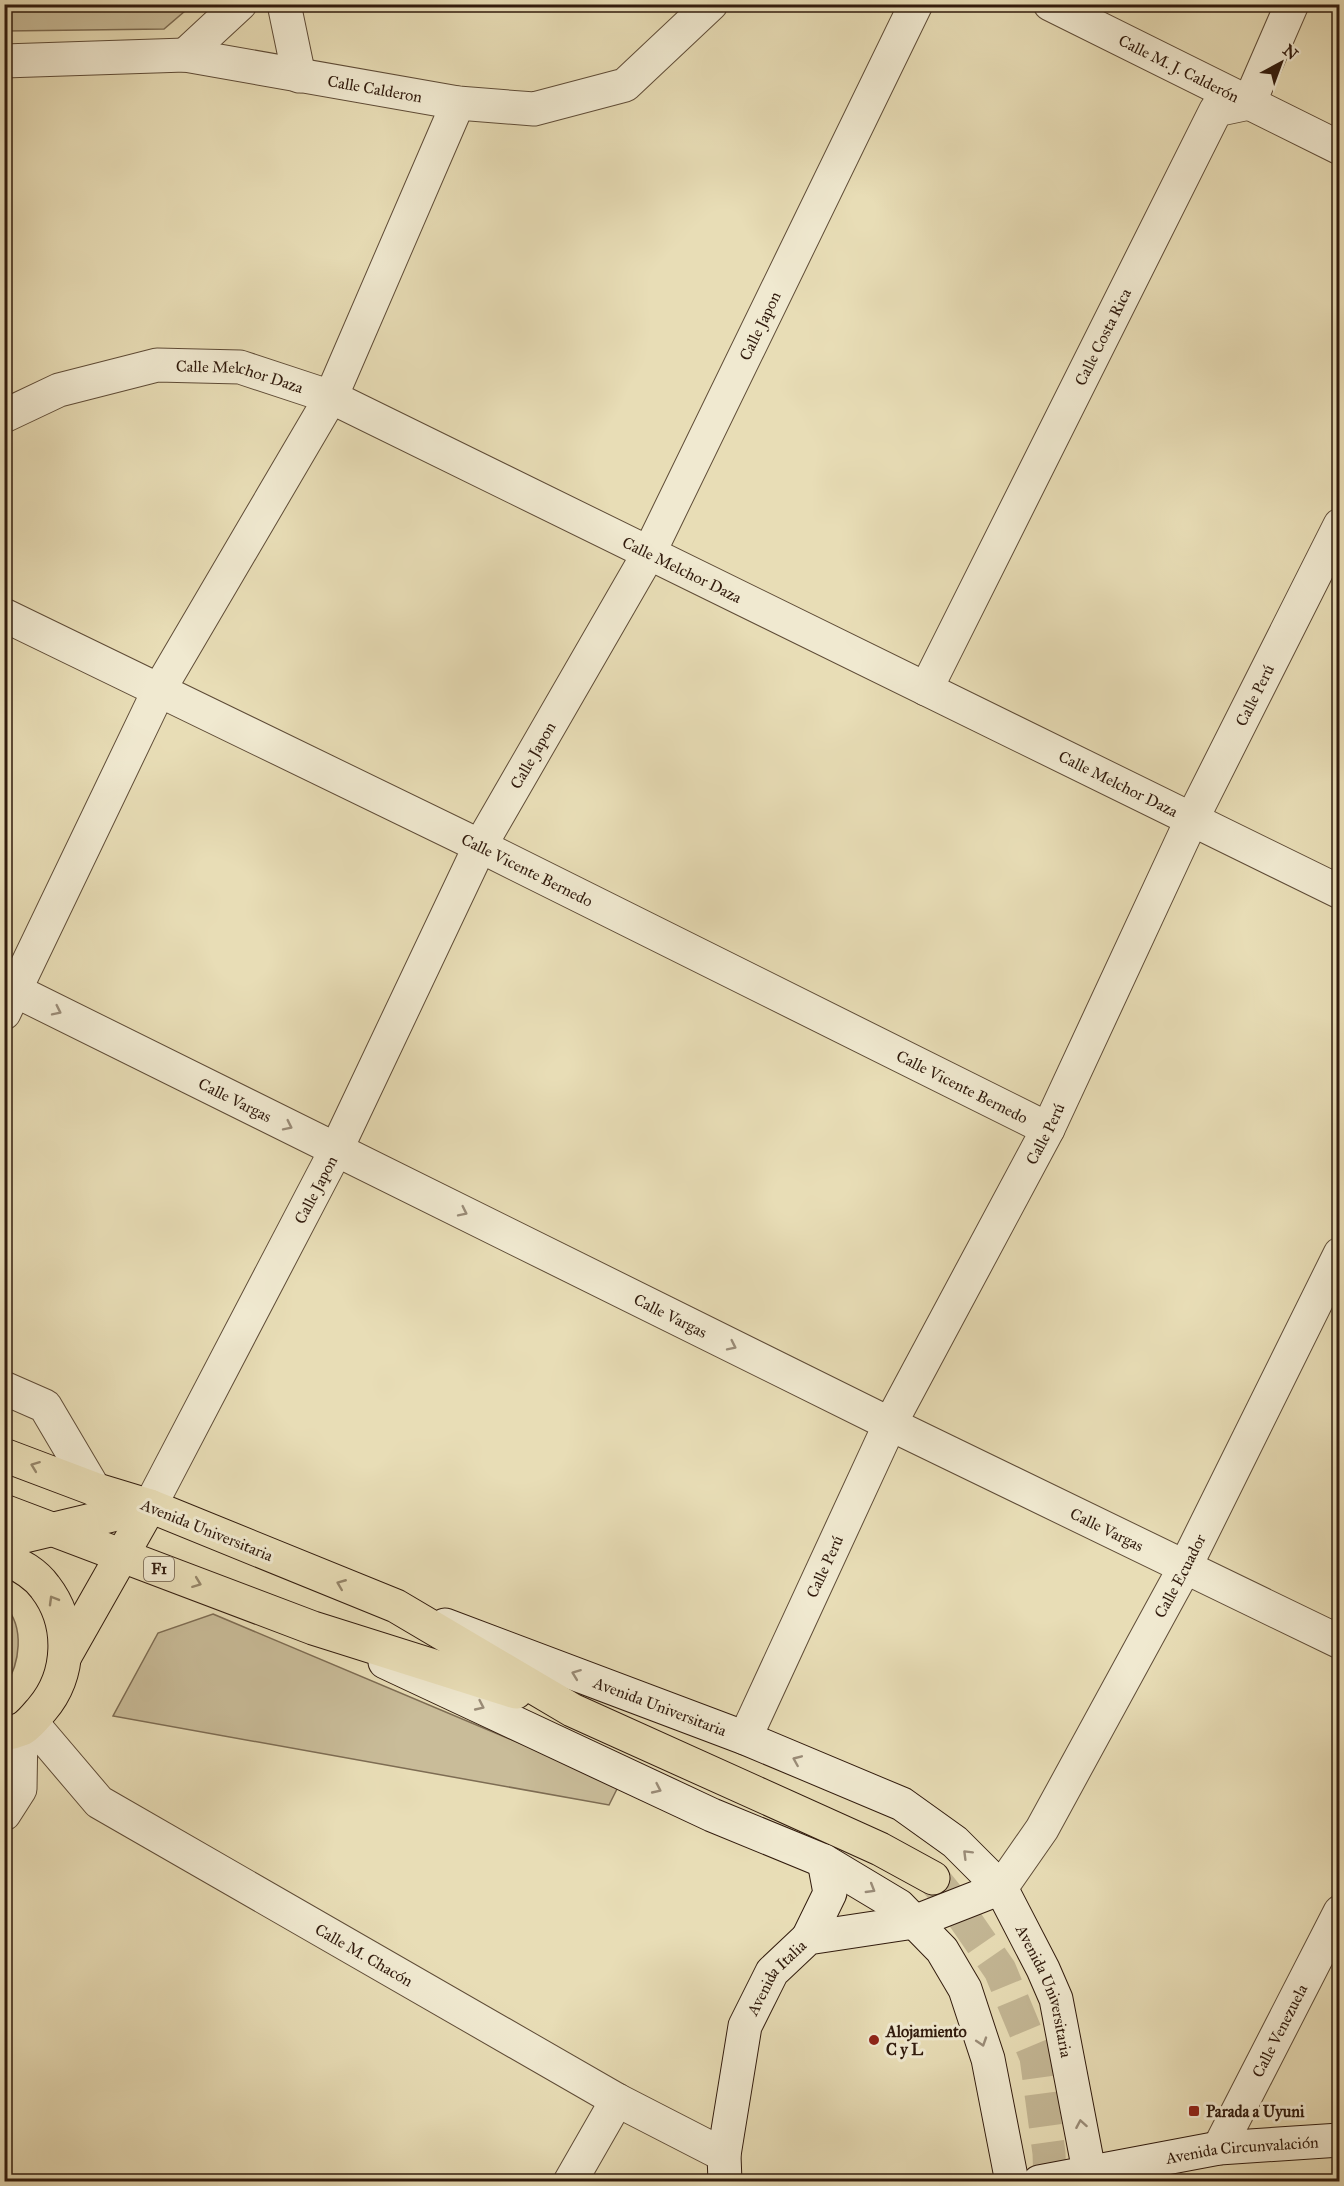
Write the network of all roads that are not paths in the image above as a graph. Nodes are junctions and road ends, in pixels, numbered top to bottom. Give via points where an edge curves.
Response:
1 (240, 4) edge
2 (284, 4) edge
3 (711, 4) edge
4 (916, 4) edge
5 (1050, 4) edge
6 (1292, 4) edge
7 (185, 55) junction
8 (4, 61) edge
9 (299, 76) junction
10 (458, 103) junction
11 (1249, 103) junction
12 (1340, 148) edge
13 (331, 397) junction
14 (4, 416) edge
15 (1340, 525) edge
16 (649, 553) junction
17 (4, 615) edge
18 (926, 688) junction
19 (159, 690) junction
20 (1192, 819) junction
21 (480, 846) junction
22 (1340, 892) edge
23 (8, 996) edge
24 (1048, 1129) junction
25 (336, 1150) junction
26 (1340, 1254) edge
27 (4, 1388) edge
28 (890, 1424) junction
29 (4, 1455) edge
30 (94, 1489) junction
31 (150, 1506) junction
32 (4, 1510) edge
33 (55, 1529) junction
34 (4, 1541) edge
35 (122, 1554) junction
36 (4, 1558) edge
37 (1185, 1567) junction
38 (396, 1606) junction
39 (313, 1628) junction
40 (1340, 1642) edge
41 (64, 1656) junction
42 (572, 1710) junction
43 (19, 1728) edge
44 (745, 1738) junction
45 (4, 1814) edge
46 (824, 1861) junction
47 (933, 1878) tunnel mouth
48 (1001, 1888) junction
49 (1340, 1912) edge
50 (914, 1922) junction
51 (808, 1938) junction
52 (617, 2100) junction
53 (1340, 2140) edge
54 (1219, 2148) junction
55 (724, 2168) edge
56 (1089, 2176) edge
57 (570, 2181) edge
58 (1012, 2181) edge
59 (1039, 2181) edge

1 - 7 street
2 - 9 street
3 - 10 street, Calle Calderon via 625,85 534,109
4 - 16 street, Calle Japon
5 - 11 street, Calle M. J. Calderón
6 - 11 street
7 - 8 street, Calle Calderon
7 - 9 street, Calle Calderon
9 - 10 street, Calle Calderon
10 - 13 street
11 - 12 street, Calle M. J. Calderón
11 - 18 street, Calle Costa Rica via 1215,110
13 - 14 street, Calle Melchor Daza via 240,367 158,365 59,390
13 - 16 street, Calle Melchor Daza
13 - 19 street
15 - 20 street, Calle Perú
16 - 18 street, Calle Melchor Daza
16 - 21 street, Calle Japon
17 - 19 street, Calle Vicente Bernedo
18 - 20 street, Calle Melchor Daza
19 - 21 street, Calle Vicente Bernedo
19 - 23 street
20 - 22 street, Calle Melchor Daza
20 - 24 street, Calle Perú
21 - 24 street, Calle Vicente Bernedo
21 - 25 street, Calle Japon
23 -> 25 street, Calle Vargas
24 - 28 street, Calle Perú
25 -> 28 street, Calle Vargas
25 - 31 street, Calle Japon
26 - 37 street, Calle Ecuador
27 - 30 street via 45,1406
28 - 37 street, Calle Vargas
28 - 44 street, Calle Perú
30 -> 29 main road, Avenida Universitaria
30 - 31 main road, Avenida Universitaria
31 - 33 main road
31 - 35 main road, F1
38 -> 31 main road, Avenida Universitaria
32 - 33 main road, F1
33 - 34 main road
33 - 35 main road, F1
35 -> 39 main road, F1
35 - 41 main road, F1
41 -> 36 main road, F1 via 66,1641 59,1611 45,1586 23,1566
37 - 40 street, Calle Vargas
37 - 48 street, Calle Ecuador via 1042,1829
38 - 42 main road
44 -> 38 street, Avenida Universitaria
39 - 42 main road
39 -> 46 street via 712,1815
41 - 43 main road, F1 via 63,1671 51,1699
42 - 47 main road via 880,1850
43 - 45 street via 20,1789
43 - 52 street, Calle M. Chacón via 99,1802
48 -> 44 street, Avenida Universitaria via 955,1842 902,1804
46 -> 50 street via 899,1906
46 - 51 street via 830,1893
48 - 50 street, Avenida Italia
56 -> 48 street, Avenida Universitaria via 1056,1999
49 - 54 street, Calle Venezuela
50 - 51 street, Avenida Italia
50 -> 58 street via 942,1950 965,1989 988,2059
51 - 55 street, Avenida Italia via 772,1972 745,2026
52 - 55 street, Calle M. Chacón
52 - 57 street
53 - 54 street, Avenida Circunvalación
54 - 56 street, Avenida Circunvalación
56 - 59 street, Avenida Circunvalación

